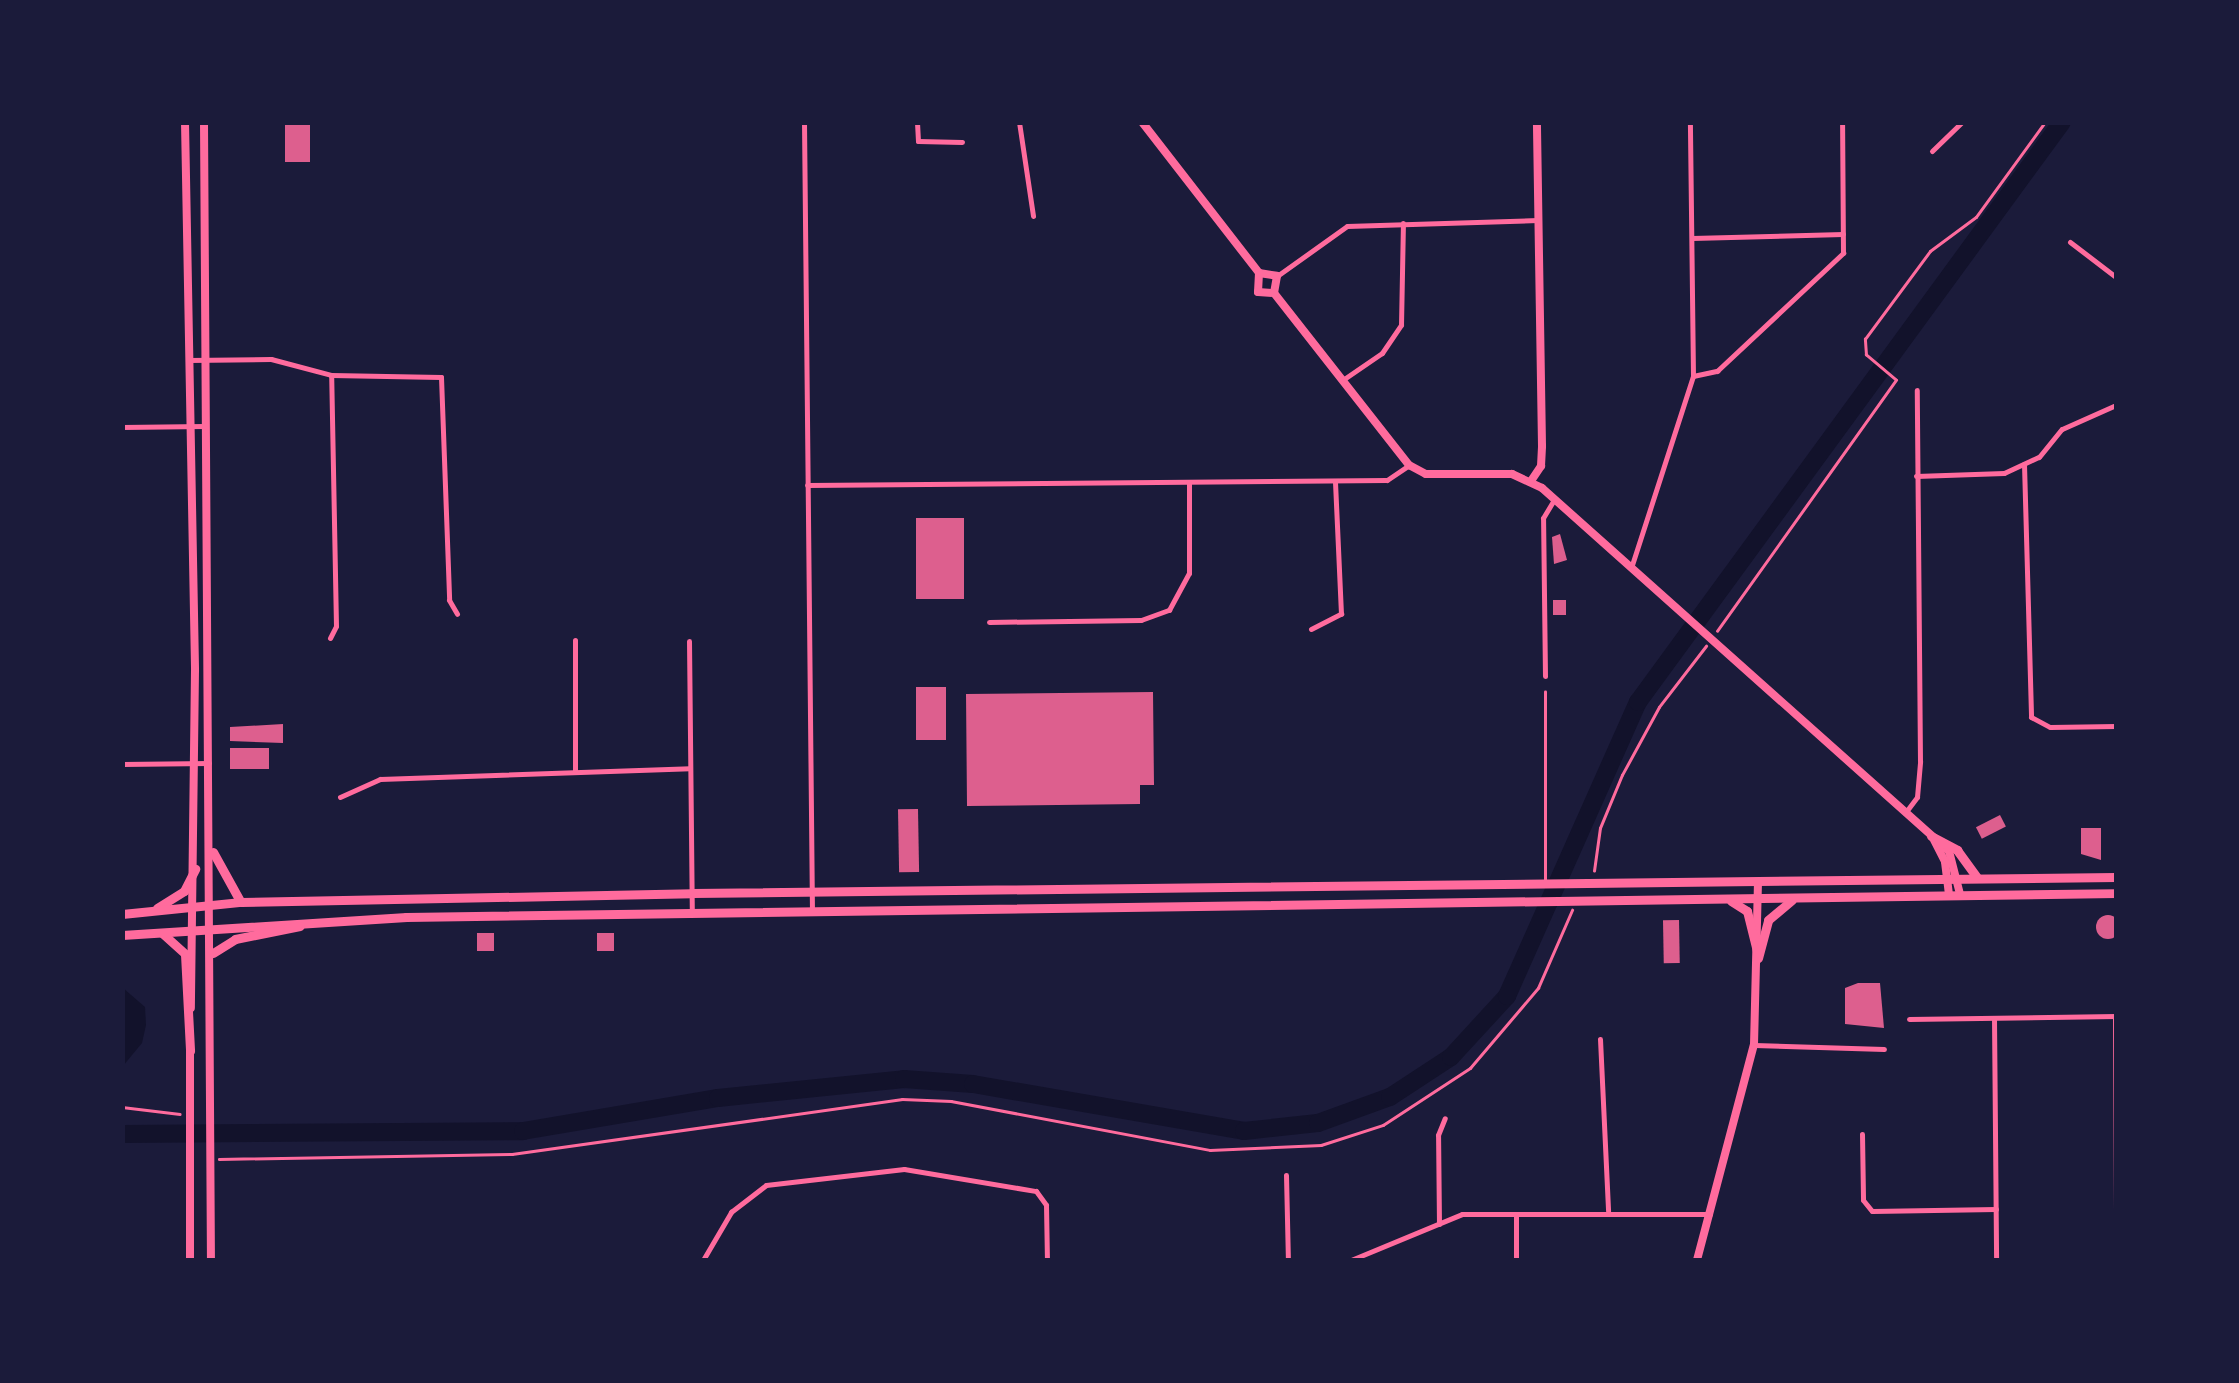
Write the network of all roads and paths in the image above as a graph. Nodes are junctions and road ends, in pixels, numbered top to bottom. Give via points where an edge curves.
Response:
1 (185, 122) edge
2 (204, 122) edge
3 (804, 122) edge
4 (917, 122) edge
5 (1019, 122) edge
6 (1142, 122) edge
7 (1537, 122) edge
8 (1690, 122) edge
9 (1842, 122) edge
10 (1962, 122) edge
11 (2045, 122) edge
12 (962, 142) dead end
13 (1932, 150) dead end
14 (1033, 216) dead end
15 (1538, 220) junction
16 (1403, 223) junction
17 (1843, 234) junction
18 (1692, 238) junction
19 (2070, 242) dead end
20 (1259, 273) junction
21 (1276, 276) junction
22 (2116, 277) edge
23 (1274, 293) junction
24 (190, 360) junction
25 (206, 360) junction
26 (330, 375) junction
27 (1693, 376) junction
28 (1342, 381) junction
29 (1916, 390) dead end
30 (2116, 406) edge
31 (190, 426) junction
32 (207, 426) junction
33 (122, 427) edge
34 (2024, 464) junction
35 (1409, 465) junction
36 (1916, 476) junction
37 (1335, 481) junction
38 (1531, 481) junction
39 (1188, 482) junction
40 (807, 485) junction
41 (1555, 498) junction
42 (1631, 568) junction
43 (457, 614) dead end
44 (990, 622) dead end
45 (1311, 629) dead end
46 (1718, 630) dead end
47 (330, 638) dead end
48 (575, 640) dead end
49 (689, 642) dead end
50 (1715, 642) junction
51 (210, 667) junction
52 (195, 670) junction
53 (1544, 676) dead end
54 (1546, 692) dead end
55 (2116, 726) edge
56 (195, 763) junction
57 (210, 763) junction
58 (122, 764) edge
59 (690, 768) junction
60 (575, 770) junction
61 (340, 797) dead end
62 (1905, 814) junction
63 (1932, 836) junction
64 (212, 852) junction
65 (195, 870) junction
66 (2116, 877) edge
67 (1953, 878) junction
68 (1977, 878) junction
69 (1591, 880) junction
70 (1758, 882) junction
71 (1545, 884) junction
72 (812, 892) junction
73 (692, 893) junction
74 (2116, 893) edge
75 (1954, 894) junction
76 (524, 898) junction
77 (1794, 898) junction
78 (1758, 899) junction
79 (1729, 900) junction
80 (242, 902) junction
81 (212, 903) junction
82 (193, 906) junction
83 (1573, 909) dead end
84 (155, 910) junction
85 (812, 911) junction
86 (692, 912) junction
87 (122, 914) edge
88 (559, 914) junction
89 (328, 920) junction
90 (213, 926) junction
91 (193, 928) junction
92 (155, 931) junction
93 (122, 935) edge
94 (213, 953) junction
95 (1758, 958) junction
96 (2116, 1016) edge
97 (1994, 1018) junction
98 (1908, 1019) dead end
99 (1600, 1040) dead end
100 (1754, 1045) junction
101 (1884, 1049) dead end
102 (190, 1051) junction
103 (122, 1108) edge
104 (186, 1116) junction
105 (1445, 1118) dead end
106 (1862, 1134) dead end
107 (210, 1159) junction
108 (1286, 1175) dead end
109 (1996, 1209) junction
110 (2116, 1210) edge
111 (1608, 1211) junction
112 (1516, 1213) junction
113 (1710, 1214) junction
114 (1438, 1224) junction
115 (1378, 1249) junction
116 (190, 1260) edge
117 (211, 1260) edge
118 (702, 1260) edge
119 (1046, 1260) edge
120 (1288, 1260) edge
121 (1351, 1260) edge
122 (1378, 1260) edge
123 (1516, 1260) edge
124 (1697, 1260) edge
125 (1996, 1260) edge

1 - 24 main road
2 - 25 main road
3 - 40 street
4 - 12 street via 918,141
5 - 14 street
6 - 20 main road
7 - 15 main road
8 - 18 street
9 - 17 street
10 - 13 street
11 - 46 path via 1976,217 1930,251 1868,335 1863,350 1896,380
15 - 16 street
15 - 38 main road via 1542,446 1541,466
16 - 21 street via 1347,226
16 - 28 street via 1401,326 1382,353
17 - 18 street
17 - 27 street via 1844,254 1835,266 1717,371
18 - 27 street
19 - 22 street
20 - 21 main road
20 - 23 main road via 1258,292
21 - 23 main road
23 - 28 main road
24 - 25 street
24 - 31 main road
25 - 26 street via 271,360
25 - 32 main road
26 - 43 street via 433,373 444,382 450,600
26 - 47 street via 336,626
27 - 42 street
28 - 35 main road
29 - 36 street
30 - 34 street via 2062,429 2039,457
31 - 32 street
31 - 33 street
31 - 52 main road
32 - 51 main road
34 - 36 street via 1986,476
34 - 55 street via 2031,717 2040,726
35 - 37 street via 1388,480
35 - 38 main road via 1426,474 1512,474
36 - 62 street via 1920,789
37 - 39 street
37 - 45 street via 1342,614
38 - 41 main road
39 - 40 street
39 - 44 street via 1189,573 1169,610 1141,620
40 - 72 street
41 - 42 main road
41 - 53 street via 1543,518
42 - 50 main road
48 - 60 street
49 - 59 street
50 - 62 main road
50 - 69 path via 1660,707 1622,775 1600,828
51 - 52 main road
51 - 57 main road
52 - 56 main road
54 - 71 lane
56 - 57 street
56 - 58 street
56 - 65 main road
57 - 64 main road
59 - 60 street
59 - 73 street
60 - 61 street via 380,779
62 - 63 main road
63 - 67 main road via 1949,851
63 - 68 main road via 1957,850
64 - 80 main road via 228,890
64 - 81 main road
65 - 82 main road
65 - 84 main road via 184,890
66 - 68 main road
67 - 68 main road
67 - 70 main road
67 - 75 main road
69 - 70 main road
69 - 71 main road
70 - 78 main road
71 - 72 main road
72 - 73 main road
72 - 85 street
73 - 76 main road
73 - 86 street
74 - 75 main road
75 - 77 main road
76 - 80 main road
76 - 88 main road
77 - 78 main road
77 - 95 main road via 1768,920
78 - 79 main road
78 - 95 main road
79 - 85 main road
79 - 95 main road via 1746,910
80 - 81 main road
81 - 82 main road
81 - 90 main road
82 - 84 main road
82 - 91 main road
83 - 107 path via 1538,988 1470,1068 1383,1124 1321,1145 1210,1150 951,1101 902,1099 512,1154
84 - 87 main road
85 - 86 main road
86 - 88 main road
88 - 89 main road
89 - 90 main road
89 - 94 main road via 235,939
90 - 91 main road
90 - 94 main road
91 - 92 main road
91 - 102 main road
92 - 93 main road
92 - 102 main road via 176,940 184,954
94 - 107 main road
95 - 100 main road
96 - 97 street
96 - 110 street
97 - 98 street
97 - 109 street
99 - 111 street
100 - 101 street
100 - 113 main road
102 - 104 main road
103 - 104 path
104 - 116 main road
105 - 114 street via 1438,1135
106 - 109 street via 1863,1200 1872,1211
107 - 117 main road
108 - 120 street
109 - 125 street
111 - 112 street
111 - 113 street
112 - 114 street via 1462,1214
112 - 123 street
113 - 124 main road
114 - 115 street
115 - 121 street
115 - 122 street
118 - 119 street via 731,1212 766,1185 904,1169 1036,1192 1046,1205

